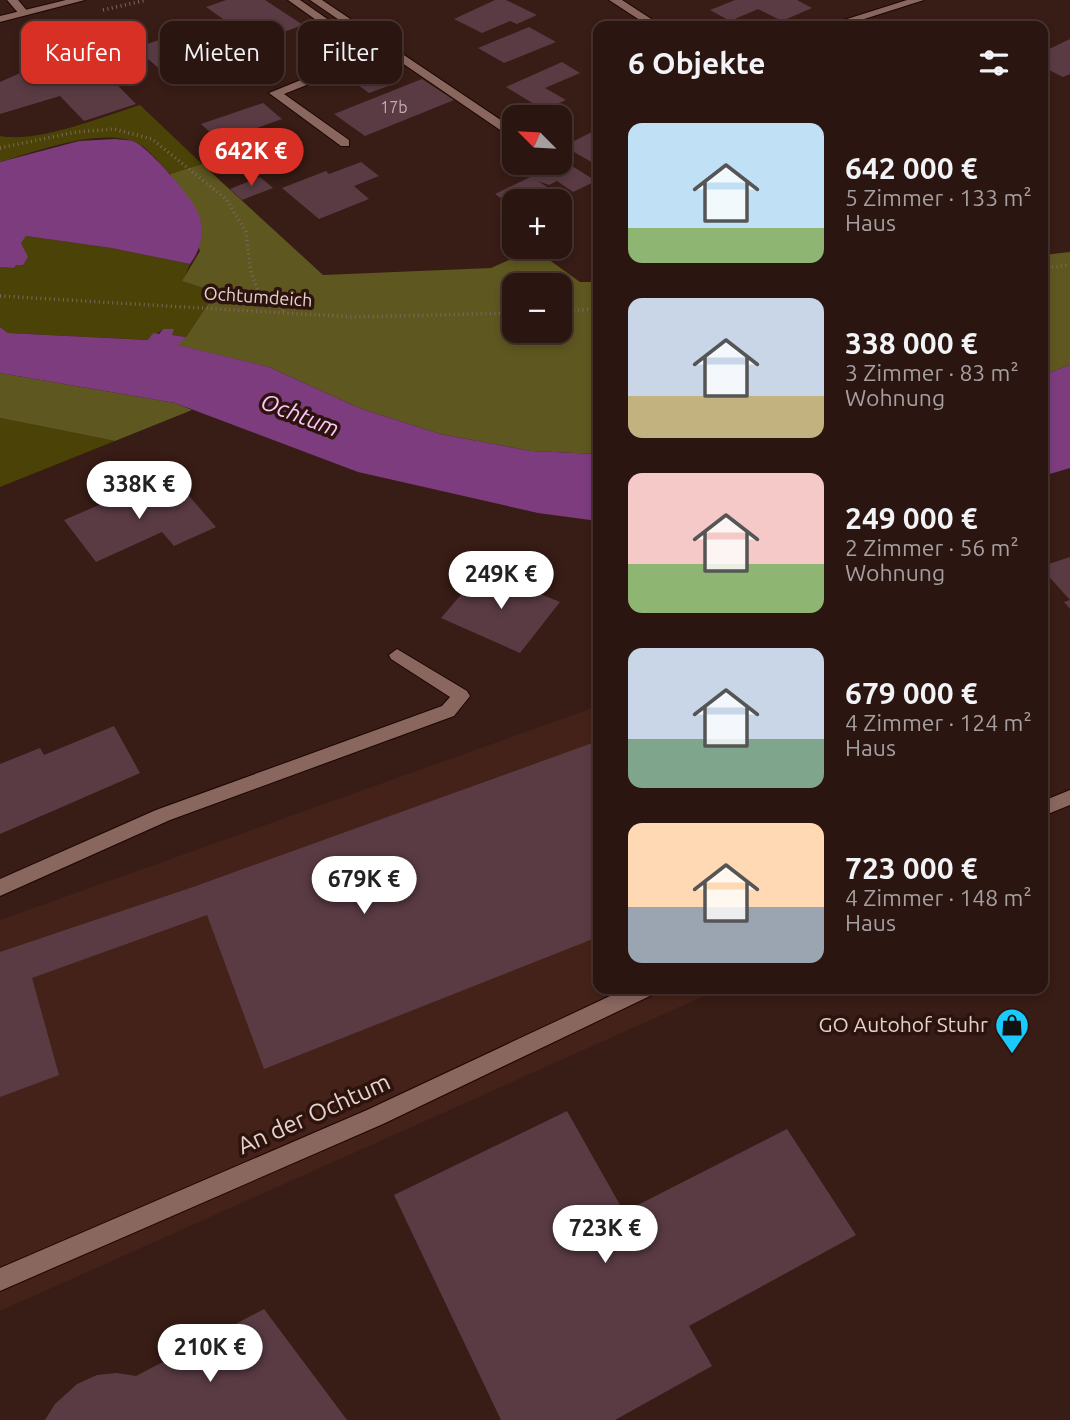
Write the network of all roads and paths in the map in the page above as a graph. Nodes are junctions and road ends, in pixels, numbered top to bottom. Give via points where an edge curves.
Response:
1 (12, 0) edge
2 (80, 0) edge
3 (293, 0) edge
4 (315, 0) edge
5 (614, 0) edge
6 (919, 0) edge
7 (24, 13) junction
8 (0, 19) edge
9 (648, 21) edge
10 (848, 21) edge
11 (502, 126) edge
12 (345, 144) dead end
13 (0, 148) edge
14 (1070, 265) edge
15 (1048, 267) edge
16 (0, 296) edge
17 (593, 309) edge
18 (572, 310) edge
19 (282, 313) junction
20 (502, 313) edge
21 (397, 655) dead end
22 (1070, 797) edge
23 (1048, 807) edge
24 (0, 888) edge
25 (634, 994) edge
26 (0, 1280) edge

1 - 7 street
2 - 7 street
3 - 12 street via 363,48 363,59 275,93
4 - 11 street
5 - 9 street
6 - 10 street
7 - 8 street
13 - 19 path via 114,129 152,139 226,199 246,232 251,273 261,297 287,302
14 - 15 path
16 - 19 path, Ochtumdeich
17 - 18 path
19 - 20 path, Ochtumdeich via 353,317
21 - 24 street via 461,696 448,711 163,815
22 - 23 street
25 - 26 street, An der Ochtum via 375,1117

